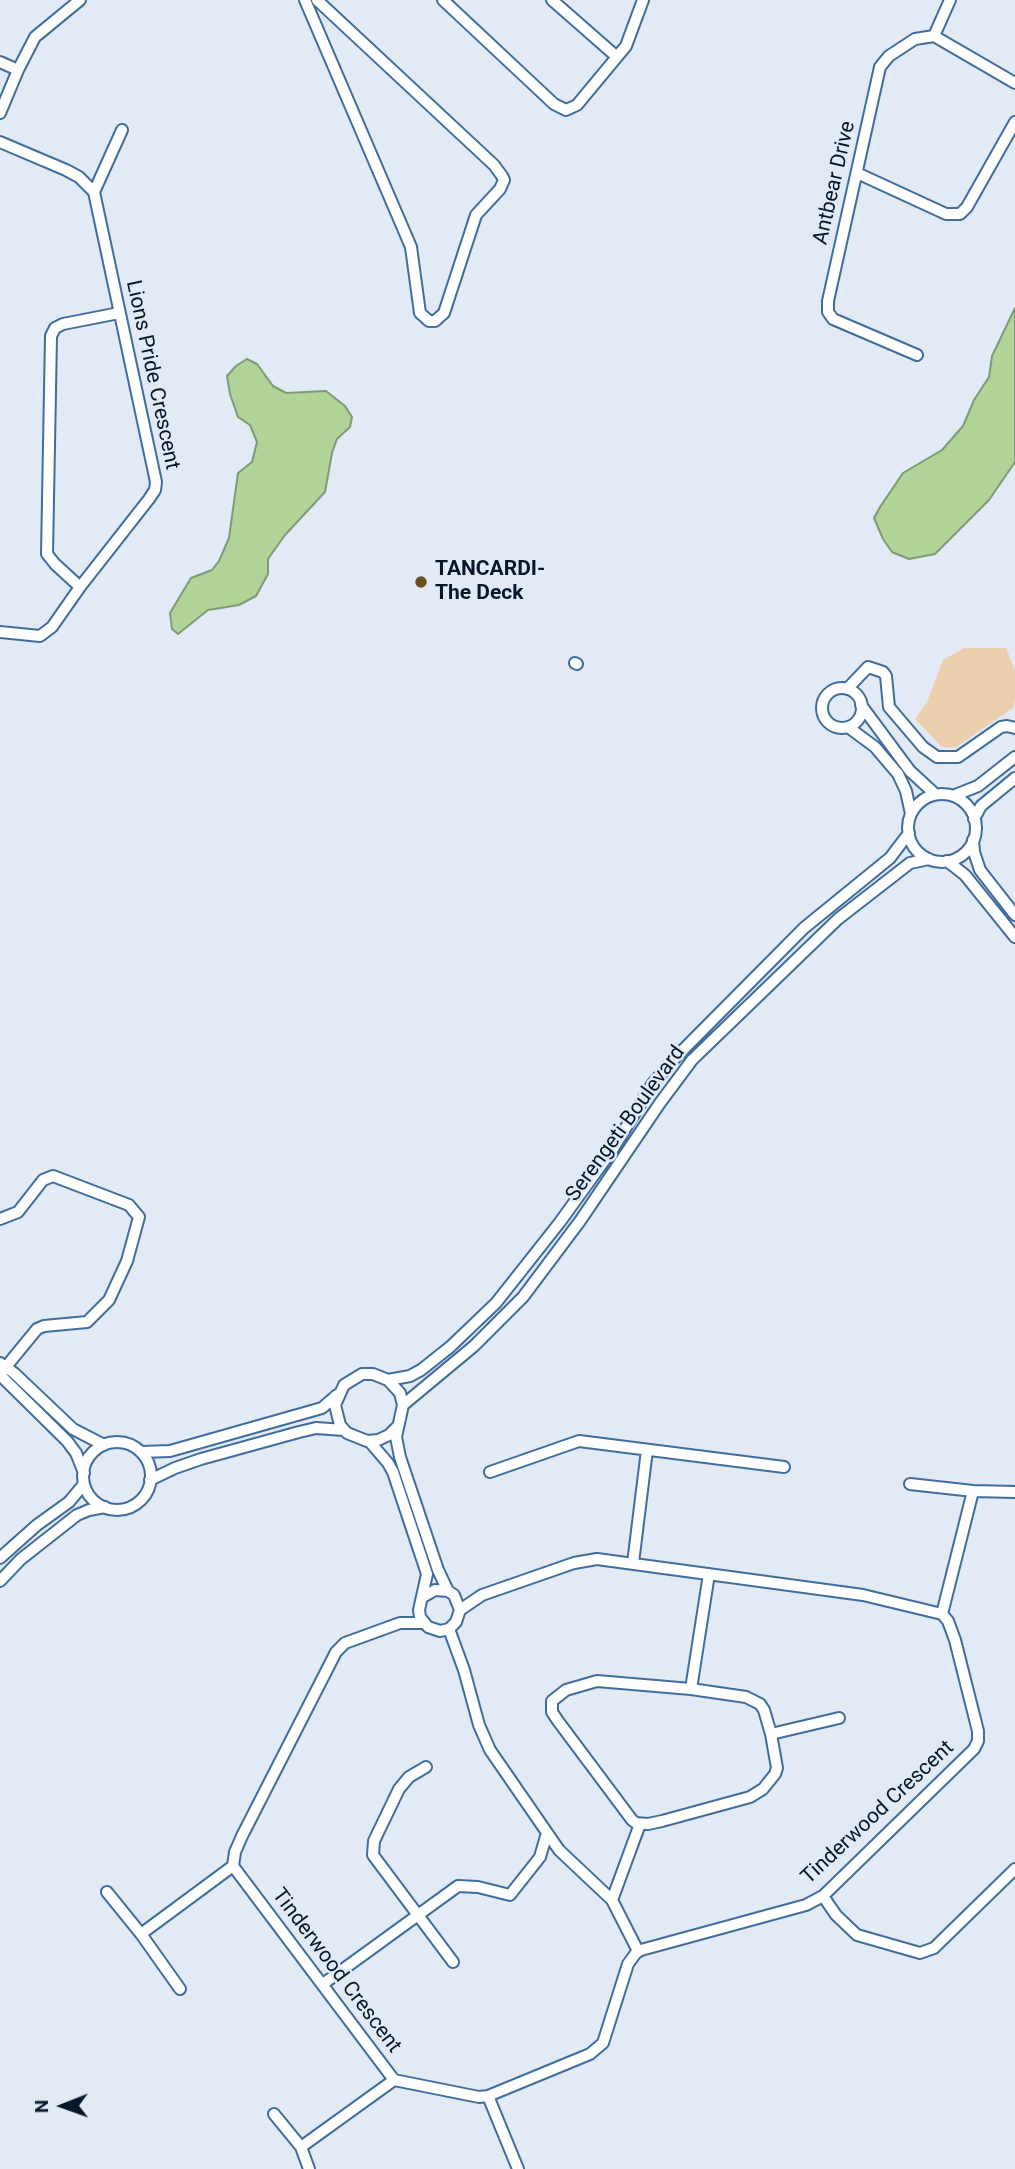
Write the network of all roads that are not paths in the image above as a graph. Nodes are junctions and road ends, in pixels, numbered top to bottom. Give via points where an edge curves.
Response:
1 (80, 0) edge
2 (304, 0) edge
3 (317, 0) edge
4 (443, 0) edge
5 (552, 0) edge
6 (643, 0) edge
7 (950, 0) edge
8 (331, 14) junction
9 (316, 26) junction
10 (934, 36) junction
11 (617, 57) junction
12 (0, 62) edge
13 (18, 70) junction
14 (1015, 83) edge
15 (0, 113) edge
16 (1015, 122) edge
17 (122, 130) dead end
18 (0, 142) edge
19 (857, 173) junction
20 (94, 192) junction
21 (119, 313) junction
22 (917, 355) dead end
23 (80, 587) junction
24 (0, 632) edge
25 (847, 689) junction
26 (861, 705) junction
27 (848, 727) junction
28 (1015, 728) edge
29 (1015, 757) edge
30 (1015, 778) edge
31 (935, 794) junction
32 (953, 796) junction
33 (911, 814) junction
34 (974, 819) junction
35 (909, 833) junction
36 (973, 840) junction
37 (929, 859) junction
38 (947, 860) junction
39 (1015, 915) edge
40 (1015, 937) edge
41 (0, 1219) edge
42 (2, 1369) edge
43 (388, 1380) junction
44 (338, 1394) junction
45 (36, 1402) junction
46 (403, 1405) junction
47 (397, 1427) junction
48 (344, 1430) junction
49 (369, 1441) junction
50 (104, 1445) junction
51 (647, 1450) junction
52 (141, 1452) junction
53 (785, 1467) dead end
54 (490, 1472) dead end
55 (84, 1478) junction
56 (150, 1480) junction
57 (910, 1484) dead end
58 (973, 1491) junction
59 (1015, 1492) edge
60 (105, 1507) junction
61 (416, 1526) junction
62 (0, 1558) edge
63 (633, 1563) junction
64 (709, 1574) junction
65 (0, 1581) edge
66 (451, 1593) junction
67 (482, 1595) junction
68 (422, 1600) junction
69 (460, 1610) junction
70 (942, 1614) junction
71 (400, 1623) junction
72 (424, 1623) junction
73 (449, 1629) junction
74 (691, 1689) junction
75 (839, 1718) dead end
76 (771, 1734) junction
77 (426, 1767) dead end
78 (640, 1824) junction
79 (547, 1832) junction
80 (559, 1850) junction
81 (540, 1857) junction
82 (233, 1866) junction
83 (1015, 1869) edge
84 (107, 1892) dead end
85 (822, 1896) junction
86 (612, 1900) junction
87 (418, 1916) junction
88 (141, 1934) junction
89 (638, 1951) junction
90 (453, 1962) dead end
91 (323, 1984) junction
92 (180, 1989) dead end
93 (394, 2080) junction
94 (488, 2096) junction
95 (274, 2113) dead end
96 (300, 2147) junction
97 (309, 2169) edge
98 (518, 2169) edge

1 - 13 street via 35,37
2 - 9 street
3 - 8 street
4 - 11 street via 554,104 566,110 577,105
5 - 11 street
6 - 11 street via 626,46
7 - 10 street
8 - 9 street
8 - 9 street via 495,166 504,180 476,215 440,319 429,321 420,313 411,247
10 - 14 street
10 - 19 street, Antbear Drive via 915,39 883,62
12 - 13 street
13 - 15 street
16 - 19 street via 960,214 946,214
17 - 20 street
18 - 20 street via 66,170
19 - 22 street, Antbear Drive via 828,312 841,323
20 - 21 street, Lions Pride Crescent
21 - 23 street, Lions Pride Crescent via 155,490
21 - 23 street via 63,324 51,336 47,554
23 - 24 street, Lions Pride Crescent via 45,634 28,637
25 - 26 street
25 - 27 street via 828,694 822,711 832,726
25 - 28 street via 868,667 883,672 891,710 937,757 958,757 1002,727
26 - 27 street via 859,717
26 - 31 street via 909,771
27 - 33 street via 875,747 898,774
29 - 32 street via 978,786
30 - 34 street via 981,806
31 - 32 street
31 - 33 street
32 - 34 street via 966,804
33 - 35 street
34 - 36 street
35 - 37 street via 913,845
35 - 43 street, Serengeti Boulevard via 890,858 804,928 673,1060 560,1222 496,1303 414,1374
36 - 38 street via 961,855
36 - 39 street via 980,870
37 - 38 street
37 - 46 street, Serengeti Boulevard via 910,863 838,919 692,1060 523,1297 474,1346
38 - 40 street via 965,875
41 - 42 street via 18,1212 43,1180 53,1176 129,1205 139,1217 127,1261 109,1300 87,1322 37,1329
42 - 45 street
43 - 44 street via 362,1374
43 - 46 street via 400,1393
44 - 48 street via 336,1415
44 - 52 street via 322,1408 170,1451
45 - 50 street via 79,1434
45 - 55 street via 74,1449
46 - 47 street
47 - 49 street via 389,1435
47 - 61 street
48 - 49 street
48 - 56 street via 299,1432 201,1459
49 - 61 street via 388,1463
50 - 52 street via 121,1442
50 - 55 street via 92,1454
51 - 53 street
51 - 54 street via 579,1441
51 - 63 street
52 - 56 street via 148,1462
55 - 60 street via 88,1494
55 - 62 street via 69,1502
56 - 60 street via 137,1504 127,1509
57 - 58 street
58 - 59 street
58 - 70 street
60 - 65 street via 78,1515
61 - 66 street
61 - 68 street via 427,1574
63 - 64 street
63 - 67 street via 583,1560
64 - 70 street via 863,1595
64 - 74 street
66 - 67 street
66 - 68 street via 435,1590
66 - 69 street
67 - 69 street
68 - 71 street
68 - 72 street
69 - 73 street
70 - 85 street, Tinderwood Crescent via 955,1640 978,1731 976,1745
71 - 72 street
71 - 82 street via 345,1643 336,1652 242,1836
72 - 73 street via 434,1630
73 - 79 street via 490,1750
74 - 76 street via 756,1701 764,1710
74 - 78 street via 597,1681 566,1690 552,1701 558,1721 632,1820
75 - 76 street
76 - 78 street via 776,1768 763,1790 738,1801
77 - 87 street via 404,1781 372,1849 376,1862
78 - 86 street
79 - 80 street
79 - 81 street
80 - 81 street
80 - 86 street
81 - 87 street via 510,1895 458,1886
82 - 88 street
82 - 91 street, Tinderwood Crescent
83 - 85 street via 934,1948 916,1953 857,1935
84 - 88 street
85 - 89 street, Tinderwood Crescent via 806,1905
86 - 89 street
87 - 90 street
87 - 91 street
88 - 92 street
89 - 94 street, Tinderwood Crescent via 628,1964 597,2050
91 - 93 street, Tinderwood Crescent
93 - 94 street, Tinderwood Crescent
93 - 96 street
94 - 98 street
95 - 96 street
96 - 97 street

